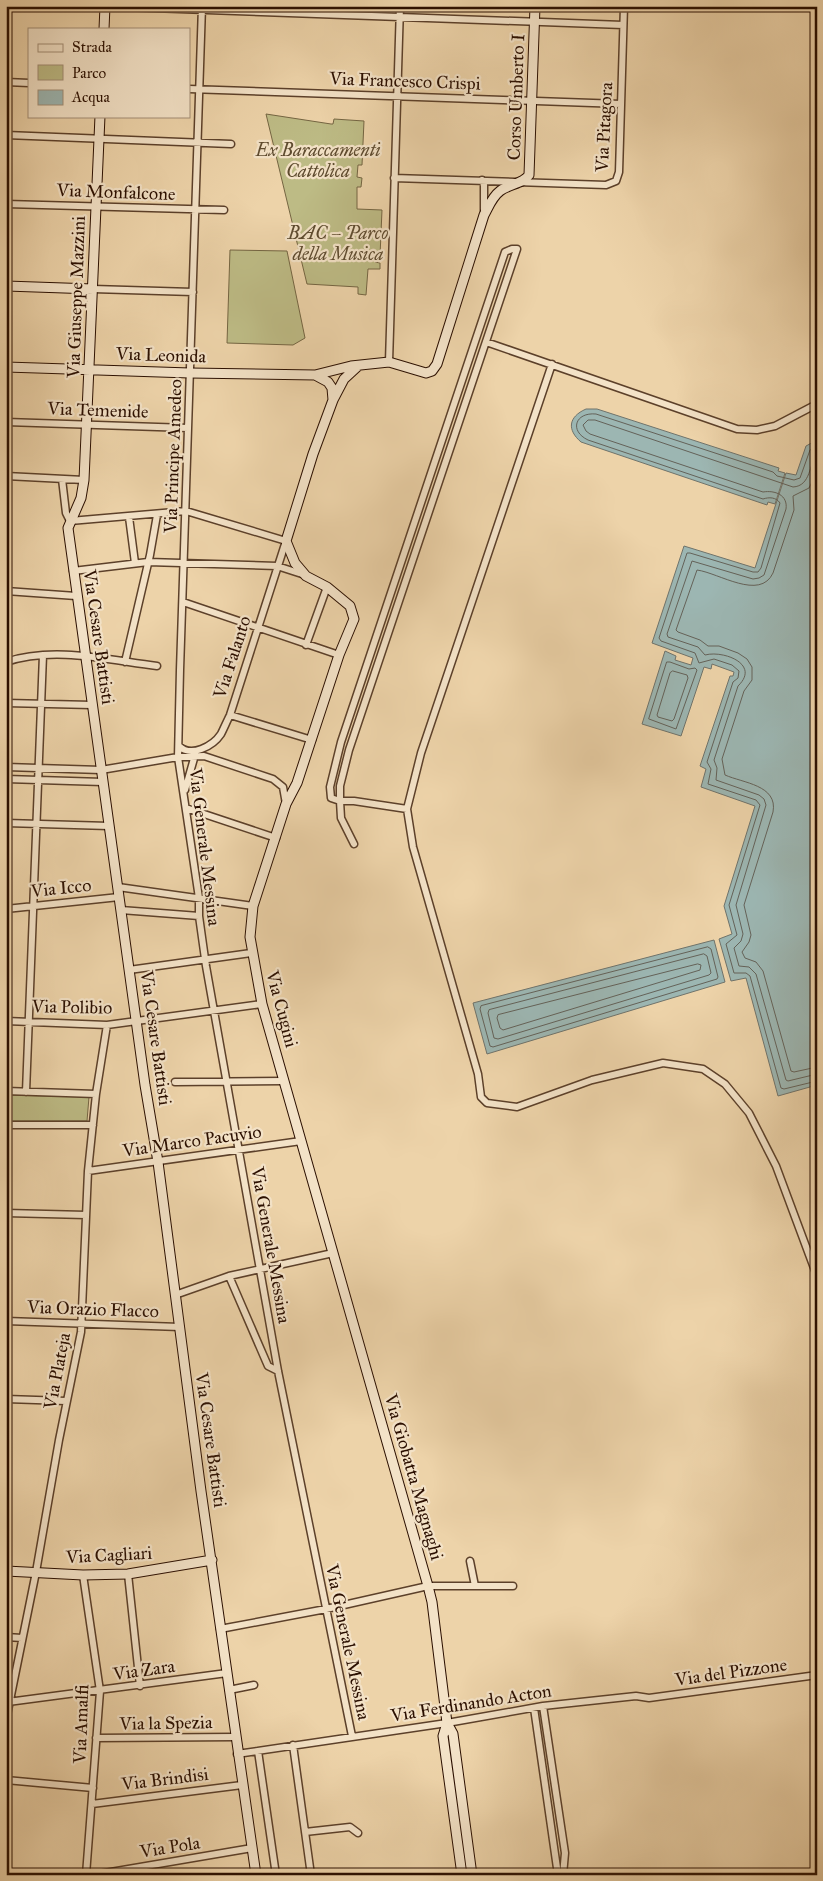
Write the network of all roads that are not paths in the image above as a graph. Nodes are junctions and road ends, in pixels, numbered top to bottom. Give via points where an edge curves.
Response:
1 (95, 6) edge
2 (105, 6) edge
3 (400, 6) edge
4 (535, 6) edge
5 (624, 6) edge
6 (201, 8) edge
7 (269, 9) edge
8 (400, 17) junction
9 (535, 22) junction
10 (623, 25) junction
11 (104, 28) edge
12 (6, 82) edge
13 (28, 83) edge
14 (190, 88) edge
15 (199, 89) junction
16 (397, 96) junction
17 (532, 101) junction
18 (621, 104) junction
19 (100, 118) edge
20 (6, 135) edge
21 (99, 139) junction
22 (197, 144) junction
23 (230, 144) dead end
24 (394, 178) junction
25 (482, 180) junction
26 (518, 182) junction
27 (6, 204) edge
28 (96, 207) junction
29 (195, 210) junction
30 (224, 210) dead end
31 (484, 215) junction
32 (6, 286) edge
33 (93, 289) junction
34 (193, 292) junction
35 (486, 342) junction
36 (389, 362) junction
37 (552, 364) junction
38 (357, 366) junction
39 (6, 367) edge
40 (89, 369) junction
41 (190, 373) junction
42 (315, 375) junction
43 (333, 400) junction
44 (817, 404) edge
45 (6, 422) edge
46 (87, 426) junction
47 (188, 428) junction
48 (6, 476) edge
49 (62, 479) junction
50 (84, 480) junction
51 (186, 511) junction
52 (157, 514) junction
53 (129, 517) junction
54 (70, 522) junction
55 (286, 541) junction
56 (148, 562) junction
57 (135, 563) junction
58 (184, 564) junction
59 (277, 566) junction
60 (73, 571) junction
61 (306, 576) junction
62 (327, 587) junction
63 (6, 590) edge
64 (76, 596) junction
65 (183, 602) junction
66 (260, 628) junction
67 (306, 645) junction
68 (43, 655) junction
69 (339, 655) junction
70 (85, 656) junction
71 (6, 662) edge
72 (125, 662) junction
73 (157, 666) dead end
74 (6, 702) edge
75 (41, 703) junction
76 (92, 705) junction
77 (230, 715) junction
78 (312, 740) junction
79 (212, 743) junction
80 (178, 746) junction
81 (195, 755) junction
82 (178, 757) junction
83 (215, 759) junction
84 (6, 766) edge
85 (39, 768) junction
86 (101, 770) junction
87 (6, 779) edge
88 (39, 780) junction
89 (103, 782) junction
90 (184, 793) junction
91 (340, 802) junction
92 (286, 804) junction
93 (186, 808) junction
94 (407, 809) junction
95 (6, 823) edge
96 (37, 824) junction
97 (109, 826) junction
98 (276, 838) junction
99 (354, 844) dead end
100 (118, 887) junction
101 (119, 897) junction
102 (199, 898) junction
103 (33, 906) junction
104 (253, 906) junction
105 (6, 909) edge
106 (121, 910) junction
107 (199, 916) junction
108 (251, 952) junction
109 (205, 959) junction
110 (130, 970) junction
111 (262, 1004) junction
112 (213, 1010) junction
113 (6, 1021) edge
114 (29, 1021) junction
115 (136, 1021) junction
116 (107, 1025) junction
117 (225, 1081) junction
118 (284, 1081) junction
119 (175, 1082) dead end
120 (6, 1091) edge
121 (26, 1092) junction
122 (96, 1094) junction
123 (6, 1125) edge
124 (93, 1125) junction
125 (301, 1141) junction
126 (239, 1149) junction
127 (158, 1162) junction
128 (88, 1171) junction
129 (6, 1213) edge
130 (86, 1215) junction
131 (332, 1249) junction
132 (260, 1269) junction
133 (229, 1276) junction
134 (817, 1276) edge
135 (175, 1294) junction
136 (6, 1321) edge
137 (82, 1323) junction
138 (180, 1327) junction
139 (278, 1371) junction
140 (6, 1399) edge
141 (66, 1401) junction
142 (212, 1560) junction
143 (470, 1561) dead end
144 (6, 1571) edge
145 (36, 1572) junction
146 (128, 1574) junction
147 (83, 1575) junction
148 (474, 1583) junction
149 (428, 1586) junction
150 (513, 1586) dead end
151 (326, 1609) junction
152 (220, 1629) junction
153 (6, 1637) edge
154 (22, 1638) junction
155 (227, 1673) junction
156 (817, 1675) edge
157 (254, 1685) dead end
158 (140, 1686) junction
159 (229, 1690) junction
160 (100, 1691) junction
161 (649, 1698) joint
162 (8, 1702) edge
163 (543, 1706) junction
164 (534, 1708) junction
165 (6, 1720) edge
166 (447, 1723) junction
167 (352, 1736) junction
168 (235, 1737) junction
169 (96, 1738) junction
170 (293, 1745) junction
171 (258, 1751) junction
172 (238, 1754) junction
173 (6, 1780) edge
174 (242, 1785) junction
175 (93, 1788) junction
176 (92, 1804) junction
177 (305, 1832) junction
178 (358, 1833) dead end
179 (252, 1848) junction
180 (86, 1875) edge
181 (93, 1875) edge
182 (256, 1875) edge
183 (276, 1875) edge
184 (311, 1875) edge
185 (462, 1875) edge
186 (472, 1875) edge
187 (558, 1875) edge
188 (563, 1875) edge

1 - 2 street
2 - 6 street
2 - 11 main road
3 - 8 street
4 - 9 main road, Corso Umberto I
5 - 10 street, Via Pitagora
6 - 7 street
6 - 15 street, Via Principe Amedeo
7 - 8 street
8 - 9 street
8 - 16 street
9 - 10 street
9 - 17 main road, Corso Umberto I
10 - 18 street, Via Pitagora
12 - 13 street
14 - 15 street, Via Francesco Crispi
15 - 16 street, Via Francesco Crispi
15 - 22 street, Via Principe Amedeo
16 - 17 street, Via Francesco Crispi
16 - 24 street
17 - 18 street, Via Francesco Crispi
17 - 26 main road, Corso Umberto I via 530,174
18 - 26 street, Via Pitagora via 616,181 606,184
19 - 21 main road, Via Giuseppe Mazzini
20 - 21 street
21 - 22 street
21 - 28 main road, Via Giuseppe Mazzini
22 - 23 street
22 - 29 street, Via Principe Amedeo
24 - 25 street
24 - 36 street
25 - 26 street
25 - 31 street
26 - 31 main road via 499,191
27 - 28 street, Via Monfalcone
28 - 29 street, Via Monfalcone
28 - 33 main road, Via Giuseppe Mazzini
29 - 30 street, Via Monfalcone
29 - 34 street, Via Principe Amedeo
31 - 36 main road via 437,364 426,373
32 - 33 main road
33 - 34 street
33 - 40 main road, Via Giuseppe Mazzini
34 - 41 street, Via Principe Amedeo
35 - 37 street
35 - 91 street via 349,750 340,786
35 - 91 street via 517,249 505,252 341,742 330,787 331,798
36 - 38 main road
37 - 44 street via 737,429 757,430 775,426
37 - 94 street via 422,753
38 - 42 main road
38 - 43 main road, Via Falanto via 344,379
39 - 40 main road, Via Leonida
40 - 41 main road, Via Leonida
40 - 46 main road, Via Giuseppe Mazzini
41 - 42 main road, Via Leonida
41 - 47 street, Via Principe Amedeo
42 - 43 main road via 328,382
43 - 55 main road, Via Falanto
45 - 46 street, Via Temenide
46 - 47 street, Via Temenide
46 - 50 main road, Via Giuseppe Mazzini
47 - 51 street, Via Principe Amedeo
48 - 49 street
49 - 50 street
49 - 54 street
50 - 54 main road, Via Giuseppe Mazzini via 81,498
51 - 52 street
51 - 55 street
51 - 58 street, Via Principe Amedeo
52 - 53 street
52 - 56 street
53 - 54 street
53 - 57 street
54 - 60 main road, Via Cesare Battisti
55 - 59 street, Via Falanto
55 - 61 main road via 295,563
56 - 57 street
56 - 58 street
56 - 72 street
57 - 60 street
58 - 59 street
58 - 65 street, Via Principe Amedeo
59 - 61 street
59 - 66 street, Via Falanto
60 - 64 main road, Via Cesare Battisti
61 - 62 main road, Via Cugini
62 - 67 street
62 - 69 main road, Via Cugini via 350,606 354,619
63 - 64 street
64 - 70 main road, Via Cesare Battisti
65 - 66 street
65 - 80 street, Via Principe Amedeo
66 - 67 street
66 - 77 street, Via Falanto
67 - 69 street
68 - 70 street
68 - 71 street
68 - 75 street
69 - 78 main road, Via Cugini
70 - 72 street
70 - 76 main road, Via Cesare Battisti
72 - 73 street
74 - 75 street
75 - 76 street
75 - 85 street
76 - 86 main road, Via Cesare Battisti
77 - 78 street
77 - 79 street, Via Falanto
78 - 92 main road, Via Cugini
79 - 80 street via 188,752
79 - 83 street
80 - 82 street, Via Principe Amedeo
81 - 82 street
81 - 83 street
81 - 90 street
82 - 86 street
82 - 90 street, Via Generale Messina
83 - 92 street via 273,779 282,787
84 - 85 street
85 - 86 street
85 - 88 street
86 - 89 main road, Via Cesare Battisti
87 - 88 street
88 - 89 street
88 - 96 street
89 - 97 main road, Via Cesare Battisti
90 - 93 street, Via Generale Messina
91 - 94 street
91 - 99 street via 342,818
92 - 98 main road, Via Cugini
93 - 98 street
93 - 102 street, Via Generale Messina
94 - 134 street via 412,847 486,1103 518,1107 592,1080 663,1062 703,1069 725,1084 749,1113 776,1166
95 - 96 street
96 - 97 street
96 - 103 street
97 - 100 main road, Via Cesare Battisti
98 - 104 main road, Via Cugini
100 - 101 main road, Via Cesare Battisti
100 - 102 street
101 - 103 street, Via Icco
101 - 106 main road, Via Cesare Battisti
102 - 104 street
102 - 107 street, Via Generale Messina
103 - 105 street, Via Icco
103 - 114 street
104 - 108 main road, Via Cugini
106 - 107 street
106 - 110 main road, Via Cesare Battisti
107 - 109 street, Via Generale Messina
108 - 109 street
108 - 111 main road, Via Cugini
109 - 110 street
109 - 112 street, Via Generale Messina
110 - 115 main road, Via Cesare Battisti
111 - 112 street, Via Polibio
111 - 118 main road, Via Cugini
112 - 115 street, Via Polibio
112 - 117 street, Via Generale Messina
113 - 114 street, Via Polibio
114 - 116 street, Via Polibio
114 - 121 street
115 - 116 street, Via Polibio
115 - 127 main road, Via Cesare Battisti
116 - 122 street, Via Plateja
117 - 118 street
117 - 119 street
117 - 126 street, Via Generale Messina
118 - 125 main road, Via Cugini
120 - 121 street
121 - 122 street
122 - 124 street, Via Plateja
123 - 124 street
124 - 128 street, Via Plateja
125 - 126 street, Via Marco Pacuvio
125 - 131 main road, Via Cugini
126 - 127 street, Via Marco Pacuvio
126 - 132 street, Via Generale Messina
127 - 128 street, Via Marco Pacuvio
127 - 135 main road, Via Cesare Battisti
128 - 130 street, Via Plateja
129 - 130 street
130 - 137 street, Via Plateja
131 - 132 street
131 - 149 main road, Via Giobatta Magnaghi
132 - 133 street
132 - 139 street, Via Generale Messina
133 - 135 street
133 - 139 street via 268,1366
135 - 138 main road, Via Cesare Battisti
136 - 137 street, Via Orazio Flacco
137 - 138 street, Via Orazio Flacco
137 - 141 street, Via Plateja
138 - 142 main road, Via Cesare Battisti
139 - 151 street, Via Generale Messina
140 - 141 street
141 - 145 street, Via Plateja
142 - 146 main road, Via Cagliari
142 - 152 main road, Via Cesare Battisti
143 - 148 street
144 - 145 main road, Via Cagliari
145 - 147 main road, Via Cagliari
145 - 154 street, Via Plateja
146 - 147 main road, Via Cagliari
146 - 158 street
147 - 160 street, Via Amalfi
148 - 149 street
148 - 150 street
149 - 151 street
149 - 166 main road, Via Giobatta Magnaghi
151 - 152 street
151 - 167 street, Via Generale Messina
152 - 155 main road, Via Cesare Battisti
153 - 154 street
154 - 162 street, Via Plateja
155 - 158 street, Via Zara
155 - 159 main road, Via Cesare Battisti
156 - 161 street, Via del Pizzone
157 - 159 street
158 - 160 street, Via Zara
159 - 168 main road, Via Cesare Battisti
160 - 162 street, Via Zara
160 - 169 street, Via Amalfi
161 - 163 street, Via Ferdinando Acton via 636,1696
162 - 165 street, Via Plateja
163 - 164 street, Via Ferdinando Acton
163 - 188 street via 566,1853
164 - 166 street, Via Ferdinando Acton
164 - 187 street
166 - 167 street, Via Ferdinando Acton
166 - 185 main road, Via Giobatta Magnaghi via 444,1736
166 - 186 main road, Via Giobatta Magnaghi via 453,1734
167 - 170 street, Via Ferdinando Acton
168 - 169 street, Via la Spezia
168 - 172 main road, Via Cesare Battisti
169 - 175 street, Via Amalfi
170 - 171 street, Via Ferdinando Acton
170 - 177 street
171 - 172 street, Via Ferdinando Acton
171 - 183 street
172 - 174 main road, Via Cesare Battisti
173 - 175 street
174 - 176 street, Via Brindisi
174 - 179 main road, Via Cesare Battisti
175 - 176 street, Via Amalfi
176 - 180 street, Via Amalfi
177 - 178 street via 350,1827
177 - 184 street
179 - 181 street, Via Pola
179 - 182 main road, Via Cesare Battisti

